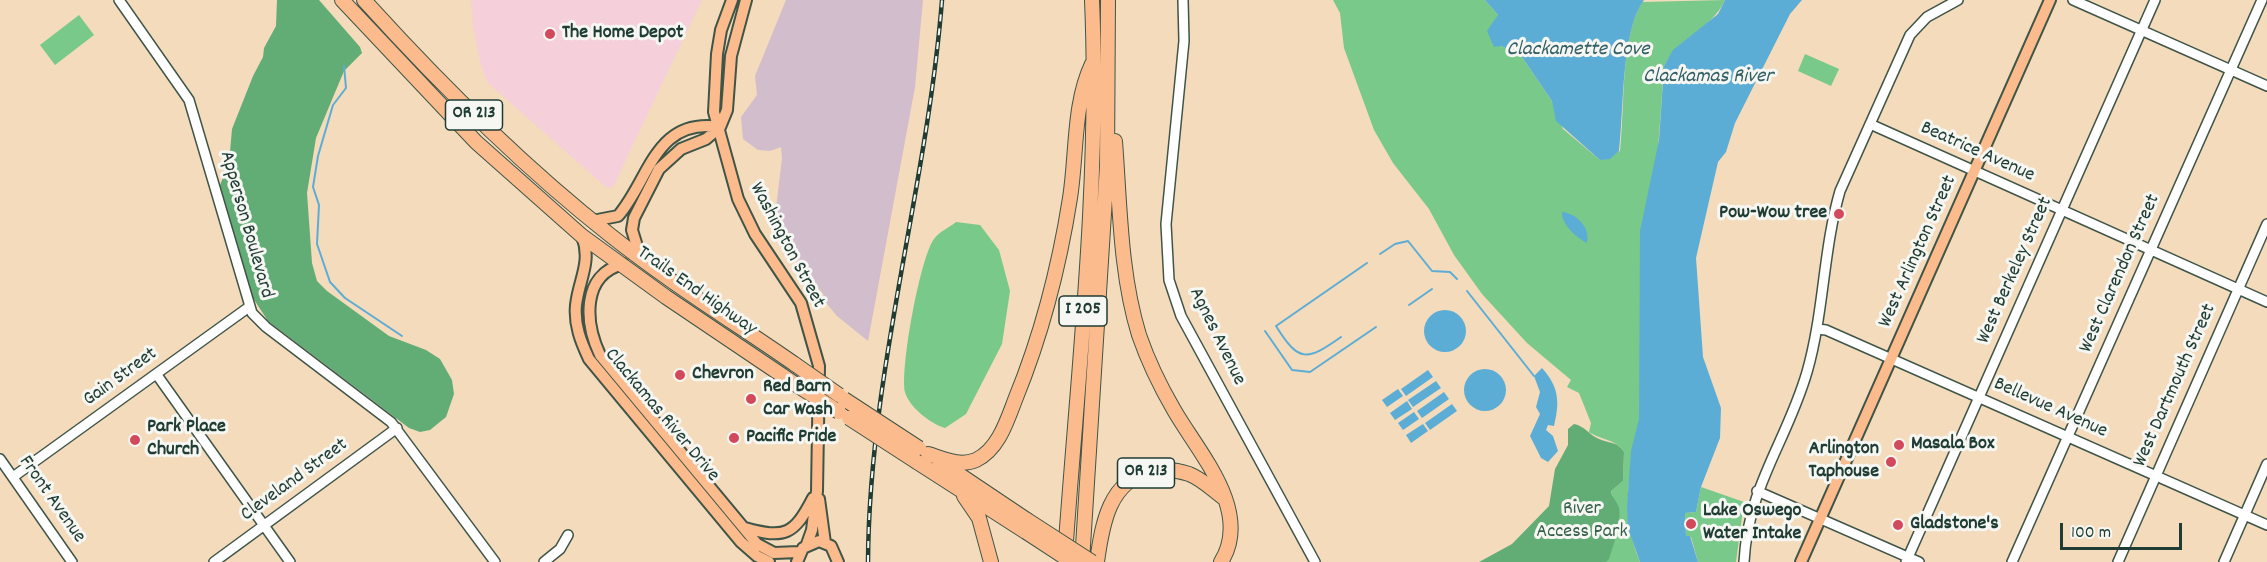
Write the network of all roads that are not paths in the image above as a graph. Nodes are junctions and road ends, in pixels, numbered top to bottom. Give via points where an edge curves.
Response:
1 (119, 0) edge
2 (342, 0) edge
3 (364, 0) edge
4 (732, 0) edge
5 (746, 0) edge
6 (1092, 0) edge
7 (1108, 0) edge
8 (1183, 0) edge
9 (1958, 0) edge
10 (2050, 0) edge
11 (2073, 0) edge
12 (2156, 0) edge
13 (2262, 0) edge
14 (2142, 31) junction
15 (1095, 59) junction
16 (2231, 70) junction
17 (1109, 74) junction
18 (2267, 86) edge
19 (1870, 124) junction
20 (720, 127) junction
21 (1974, 172) junction
22 (2063, 211) junction
23 (592, 221) junction
24 (2267, 224) edge
25 (582, 236) junction
26 (2150, 250) junction
27 (639, 255) junction
28 (623, 264) junction
29 (2238, 289) junction
30 (2267, 302) edge
31 (249, 307) junction
32 (1817, 329) junction
33 (1891, 358) junction
34 (157, 375) junction
35 (1979, 398) junction
36 (397, 428) junction
37 (2068, 436) junction
38 (922, 455) junction
39 (0, 459) edge
40 (2267, 464) edge
41 (2156, 476) junction
42 (13, 477) junction
43 (960, 489) junction
44 (817, 491) junction
45 (1757, 491) junction
46 (1224, 498) junction
47 (2244, 515) junction
48 (1820, 518) junction
49 (2267, 525) edge
50 (264, 526) junction
51 (1026, 526) junction
52 (745, 528) junction
53 (567, 535) dead end
54 (825, 543) junction
55 (801, 553) edge
56 (1907, 560) edge
57 (70, 561) edge
58 (214, 562) edge
59 (290, 562) edge
60 (495, 562) edge
61 (544, 562) edge
62 (769, 562) edge
63 (838, 562) edge
64 (991, 562) edge
65 (1065, 562) edge
66 (1072, 562) edge
67 (1082, 562) edge
68 (1092, 562) edge
69 (1097, 562) edge
70 (1221, 562) edge
71 (1315, 562) edge
72 (1744, 562) edge
73 (1801, 562) edge
74 (1919, 562) edge
75 (2012, 562) edge
76 (2118, 562) edge
77 (2224, 562) edge

1 - 31 street, Apperson Boulevard via 189,100
2 - 25 highway, Trails End Highway / OR 213 via 476,142
3 - 23 highway, Trails End Highway / OR 213 via 456,98
4 - 20 main road, Washington Street via 721,30 714,78 714,112
5 - 20 main road, Washington Street via 734,38 728,110
6 - 15 highway, I 205
7 - 17 highway, I 205
8 - 71 street, Agnes Avenue via 1184,41 1166,224 1169,280 1181,316
9 - 19 street via 1927,17 1910,35
10 - 21 main road, West Arlington Street
11 - 14 street
12 - 14 street, West Berkeley Street
13 - 16 street, West Clarendon Street
14 - 16 street
14 - 22 street, West Berkeley Street
15 - 38 highway via 1083,83 1070,197 1050,298 1010,412 993,446 977,460 955,463
15 - 65 highway, I 205
16 - 18 street
16 - 26 street, West Clarendon Street
17 - 46 highway via 1125,266 1139,335 1161,386 1214,471
17 - 67 highway, I 205 via 1097,348
19 - 21 street, Beatrice Avenue
19 - 32 street via 1833,215
20 - 23 main road via 704,124 670,139 653,157 618,216
20 - 27 main road via 706,139 681,149 659,169 633,224
20 - 44 main road, Washington Street via 738,200 755,234 801,303 815,350 820,423
21 - 22 street, Beatrice Avenue
21 - 33 main road, West Arlington Street
22 - 26 street, Beatrice Avenue
22 - 35 street, West Berkeley Street
23 - 27 highway, Trails End Highway / OR 213
24 - 29 street, West Dartmouth Street
25 - 28 highway, Trails End Highway / OR 213
25 - 62 main road, Clackamas River Drive via 587,260 576,318 589,359 741,542
26 - 29 street, Beatrice Avenue
26 - 37 street, West Clarendon Street
27 - 38 highway, Trails End Highway / OR 213, bridge
28 - 38 highway, Trails End Highway / OR 213, bridge via 795,384 844,415
28 - 52 main road, Clackamas River Drive via 603,274 592,292 589,318 600,355
29 - 30 street, Beatrice Avenue
29 - 41 street, West Dartmouth Street
31 - 34 street, Gain Street
31 - 36 street, Apperson Boulevard via 266,327
32 - 33 street, Bellevue Avenue
32 - 45 street via 1797,402
33 - 35 street, Bellevue Avenue
33 - 48 main road, West Arlington Street
34 - 42 street, Gain Street
34 - 50 street
35 - 37 street, Bellevue Avenue
35 - 56 street, West Berkeley Street
36 - 50 street, Cleveland Street
36 - 60 street, Apperson Boulevard
37 - 41 street, Bellevue Avenue
37 - 75 street, West Clarendon Street
38 - 43 highway, Trails End Highway / OR 213
38 - 51 highway, Trails End Highway / OR 213
39 - 42 street, Front Avenue
40 - 47 street
41 - 47 street, Bellevue Avenue
41 - 76 street, West Dartmouth Street
42 - 57 street, Front Avenue
43 - 51 highway, Trails End Highway
43 - 64 highway, OR 213 via 979,518
44 - 52 main road via 792,530 772,534
44 - 54 main road, Washington Street
44 - 55 main road, Washington Street via 812,530
45 - 48 street
45 - 72 street via 1748,522
46 - 69 highway, OR 213 via 1196,478 1172,470 1139,475 1111,503
46 - 70 highway via 1230,535
47 - 49 street, Bellevue Avenue
47 - 77 street
48 - 56 street
48 - 73 main road, West Arlington Street
50 - 58 street, Cleveland Street
50 - 59 street
51 - 66 highway, Trails End Highway, bridge
51 - 68 highway, Trails End Highway / OR 213, bridge
52 - 55 main road, Clackamas River Drive via 757,544 774,553
53 - 61 street via 560,549
54 - 55 main road, Clackamas River Drive
54 - 63 main road via 835,551
56 - 74 street

